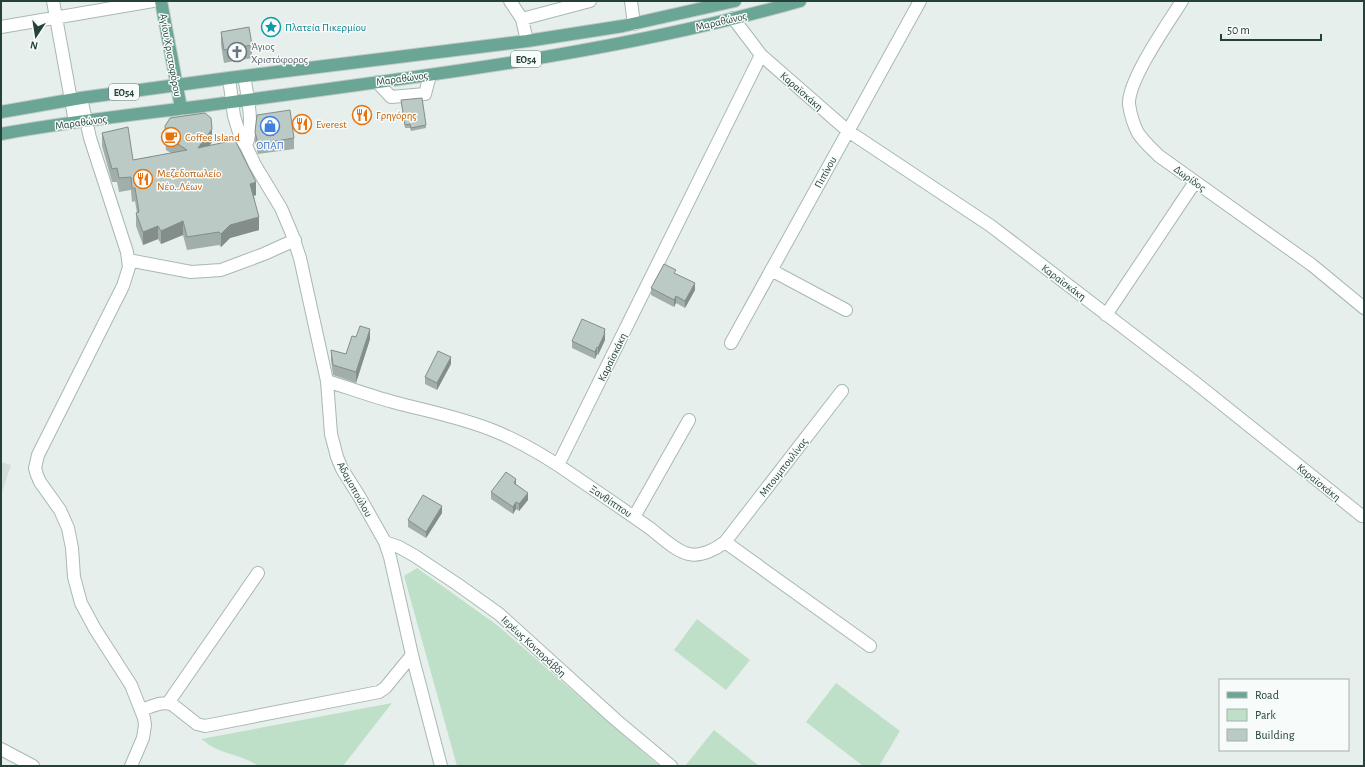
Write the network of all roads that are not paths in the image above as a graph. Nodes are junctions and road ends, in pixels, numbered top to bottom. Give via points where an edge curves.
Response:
1 (53, 1) edge
2 (153, 1) edge
3 (161, 1) edge
4 (510, 1) edge
5 (590, 1) edge
6 (631, 1) edge
7 (735, 1) edge
8 (800, 1) edge
9 (920, 1) edge
10 (1182, 1) edge
11 (56, 17) junction
12 (733, 18) junction
13 (522, 19) junction
14 (634, 24) junction
15 (1, 27) edge
16 (527, 41) junction
17 (761, 55) junction
18 (430, 75) junction
19 (244, 76) junction
20 (228, 78) junction
21 (377, 82) junction
22 (176, 85) junction
23 (77, 99) junction
24 (248, 99) junction
25 (232, 102) junction
26 (181, 108) junction
27 (1, 112) edge
28 (81, 122) junction
29 (848, 131) junction
30 (1, 134) edge
31 (246, 146) junction
32 (1196, 182) junction
33 (295, 240) junction
34 (128, 260) junction
35 (771, 270) junction
36 (1364, 308) edge
37 (846, 310) dead end
38 (1106, 314) junction
39 (731, 344) dead end
40 (327, 381) junction
41 (842, 391) dead end
42 (689, 420) dead end
43 (558, 465) junction
44 (1362, 516) dead end
45 (634, 517) junction
46 (385, 542) junction
47 (725, 542) junction
48 (258, 573) dead end
49 (870, 646) dead end
50 (412, 655) junction
51 (168, 703) junction
52 (141, 710) junction
53 (1, 749) edge
54 (33, 766) edge
55 (131, 766) edge
56 (441, 766) edge
57 (671, 766) edge

1 - 11 street
2 - 11 street
3 - 22 main road, Αγίου Χριστοφόρου
4 - 13 street
5 - 13 street
6 - 14 street
7 - 14 main road, Μαραθώνος / ΕΟ54
8 - 12 main road, Μαραθώνος / ΕΟ54
9 - 29 street, Πιπίνου
10 - 32 street, Δωρίδος via 1139,71 1129,103 1138,133 1159,156
11 - 15 street
11 - 23 street
12 - 17 street, Καραϊσκάκη
12 - 18 main road, Μαραθώνος / ΕΟ54 via 625,42
13 - 16 street
14 - 16 main road, Μαραθώνος / ΕΟ54
16 - 19 main road, Μαραθώνος / ΕΟ54
17 - 29 street, Καραϊσκάκη
17 - 43 street, Καραϊσκάκη
18 - 21 main road, Μαραθώνος / ΕΟ54
18 - 21 street via 425,94 391,97
19 - 20 main road, Μαραθώνος / ΕΟ54
19 - 24 street
20 - 22 main road, Μαραθώνος / ΕΟ54
20 - 25 street, Αδαμοπούλου
21 - 24 main road, Μαραθώνος / ΕΟ54
22 - 23 main road, Μαραθώνος / ΕΟ54
22 - 26 main road, Αγίου Χριστοφόρου
23 - 27 main road, Μαραθώνος / ΕΟ54
23 - 28 street
24 - 25 main road, Μαραθώνος / ΕΟ54
24 - 31 street via 250,129
25 - 26 main road, Μαραθώνος / ΕΟ54
25 - 31 street, Αδαμοπούλου via 238,133
26 - 28 main road, Μαραθώνος / ΕΟ54
28 - 30 main road, Μαραθώνος / ΕΟ54
28 - 34 street via 90,138
29 - 35 street, Πιπίνου
29 - 38 street, Καραϊσκάκη via 991,226
31 - 33 street, Αδαμοπούλου via 281,208
32 - 36 street, Δωρίδος via 1312,265
32 - 38 street
33 - 34 street via 221,270 191,272
33 - 40 street, Αδαμοπούλου
34 - 52 street via 126,280 42,447 36,468 40,482 60,510 68,528 74,577 81,603 131,685
35 - 37 street
35 - 39 street, Πιπίνου
38 - 44 street, Καραϊσκάκη
40 - 43 street, Ξανθίππου via 492,430 520,442
40 - 46 street, Αδαμοπούλου via 331,434 337,457
41 - 47 street, Μπουμπουλίνας
42 - 45 street
43 - 45 street, Ξανθίππου
45 - 47 street, Ξανθίππου via 686,554 698,555
46 - 50 street, Αδαμοπούλου
46 - 57 street, Ιερέως Κοντοράβδη via 415,556 499,614
47 - 49 street
48 - 51 street
50 - 51 street via 382,691 205,726 197,724 173,704
50 - 56 street, Αδαμοπούλου
51 - 52 street
52 - 55 street via 145,731
53 - 54 street

